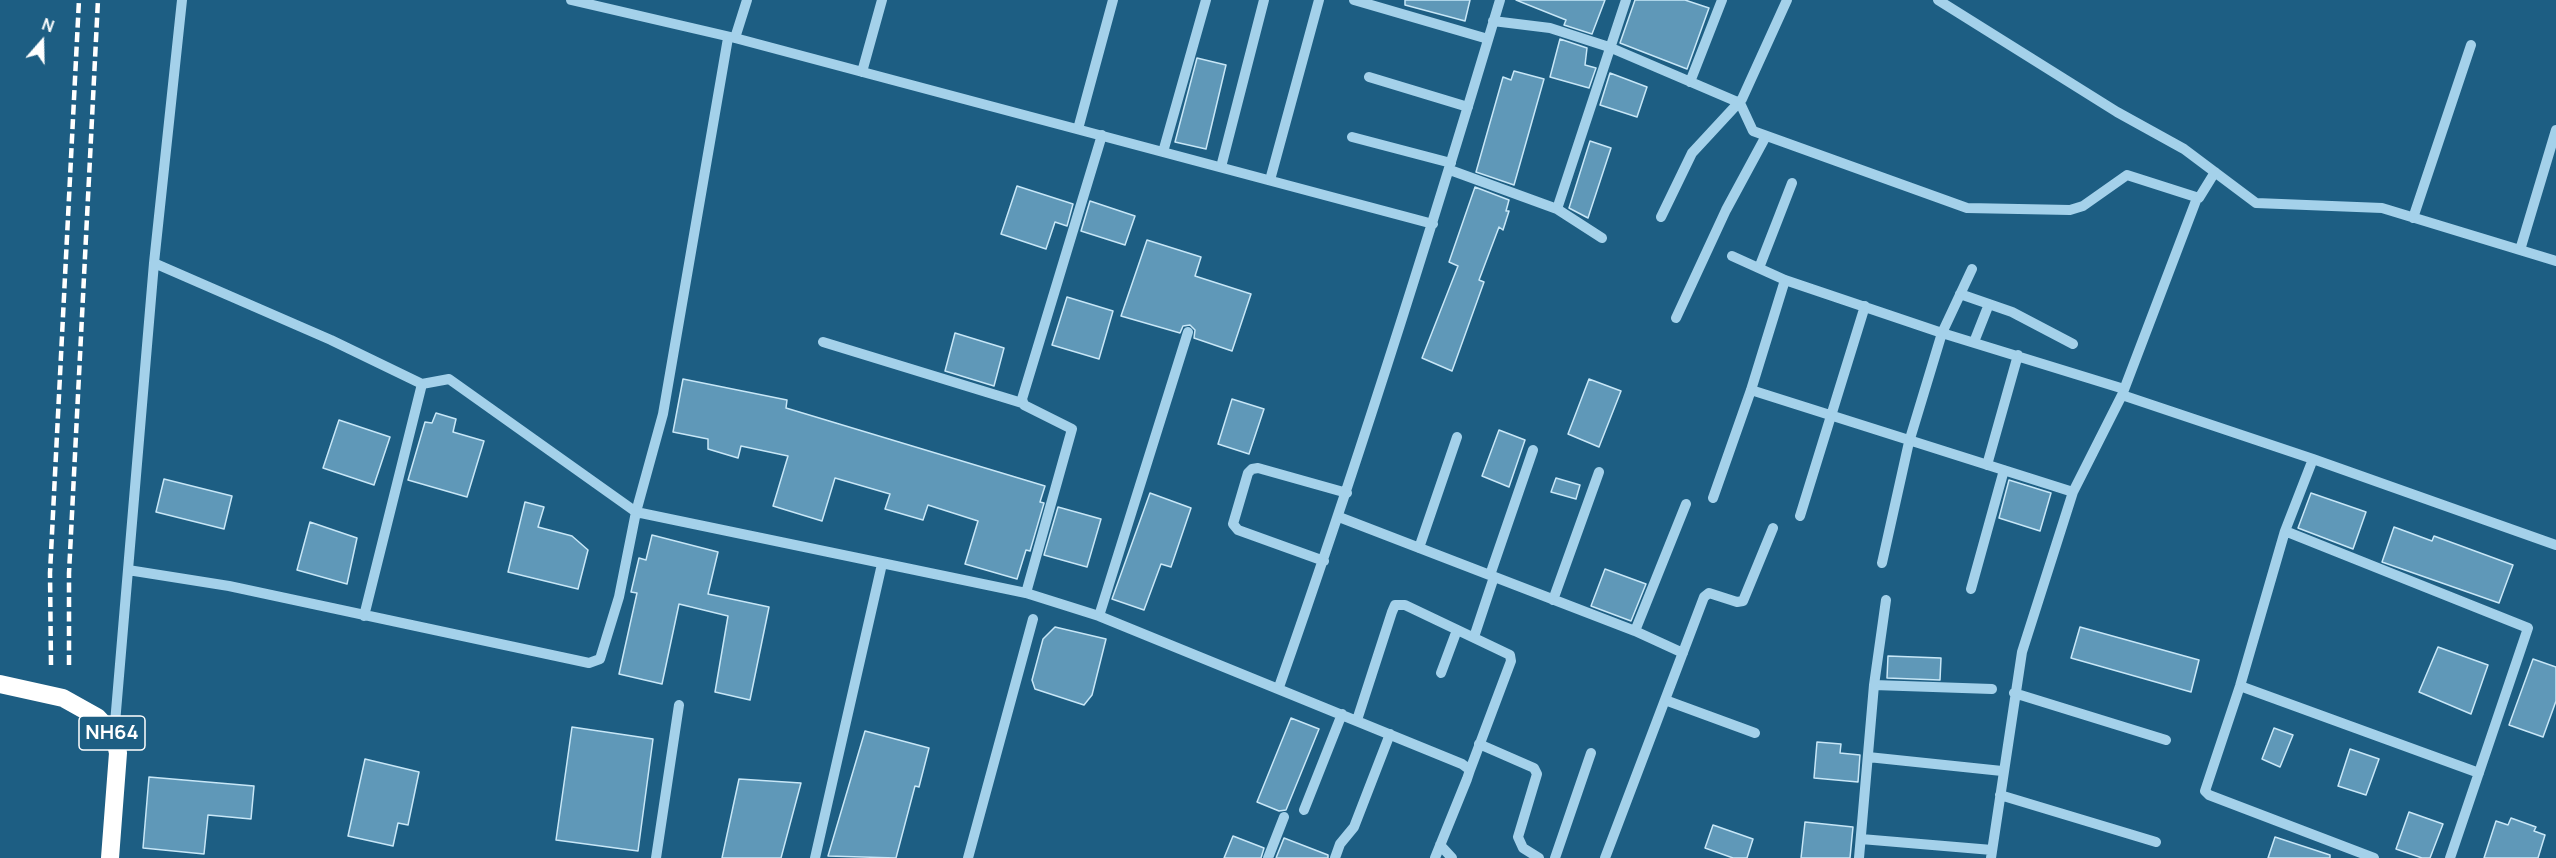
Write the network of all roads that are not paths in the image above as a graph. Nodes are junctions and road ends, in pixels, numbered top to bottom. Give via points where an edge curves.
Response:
1 (183, 0) edge
2 (571, 0) edge
3 (747, 0) edge
4 (882, 0) edge
5 (1113, 0) edge
6 (1206, 0) edge
7 (1264, 0) edge
8 (1319, 0) edge
9 (1354, 0) edge
10 (1500, 0) edge
11 (1626, 0) edge
12 (1722, 0) edge
13 (1787, 0) edge
14 (1938, 0) edge
15 (1493, 21) junction
16 (732, 38) junction
17 (1488, 39) junction
18 (2471, 45) dead end
19 (1609, 47) junction
20 (862, 72) junction
21 (1369, 77) dead end
22 (1690, 82) junction
23 (1740, 103) junction
24 (1468, 107) junction
25 (1078, 129) junction
26 (2556, 130) edge
27 (1102, 135) junction
28 (1766, 136) junction
29 (1352, 137) dead end
30 (1163, 152) junction
31 (1451, 166) junction
32 (1221, 167) junction
33 (2215, 172) junction
34 (1270, 180) junction
35 (1792, 183) dead end
36 (2197, 198) junction
37 (1557, 209) junction
38 (1661, 218) dead end
39 (2414, 218) junction
40 (1433, 224) junction
41 (1602, 238) dead end
42 (2520, 250) junction
43 (1732, 256) dead end
44 (2556, 261) edge
45 (154, 263) junction
46 (1759, 268) junction
47 (1972, 268) dead end
48 (1785, 280) junction
49 (1960, 294) junction
50 (1989, 304) junction
51 (1865, 306) junction
52 (1676, 318) dead end
53 (1188, 332) dead end
54 (1942, 333) junction
55 (823, 342) dead end
56 (1974, 342) junction
57 (2073, 344) dead end
58 (2018, 355) junction
59 (422, 384) junction
60 (1751, 390) junction
61 (2123, 392) junction
62 (1022, 403) junction
63 (1830, 415) junction
64 (1457, 437) dead end
65 (1909, 442) junction
66 (1533, 450) dead end
67 (2313, 459) junction
68 (1988, 465) junction
69 (2004, 470) junction
70 (1599, 472) dead end
71 (2073, 492) junction
72 (1347, 493) junction
73 (1713, 498) dead end
74 (1686, 504) dead end
75 (636, 512) junction
76 (1800, 516) dead end
77 (1339, 517) junction
78 (1773, 528) dead end
79 (2285, 531) junction
80 (2556, 545) edge
81 (1419, 548) junction
82 (1324, 561) junction
83 (1882, 563) dead end
84 (882, 564) junction
85 (128, 570) junction
86 (1492, 576) junction
87 (1971, 589) dead end
88 (1026, 592) junction
89 (1553, 600) junction
90 (1886, 600) dead end
91 (364, 616) junction
92 (1099, 616) junction
93 (1034, 619) dead end
94 (1457, 630) junction
95 (1635, 631) junction
96 (1474, 637) junction
97 (1683, 653) junction
98 (1441, 673) dead end
99 (0, 684) edge
100 (1874, 685) junction
101 (2240, 686) junction
102 (1279, 687) junction
103 (1992, 689) dead end
104 (2014, 693) junction
105 (1665, 700) junction
106 (679, 705) dead end
107 (1342, 714) junction
108 (1357, 720) junction
109 (1755, 733) dead end
110 (1390, 734) junction
111 (114, 735) junction
112 (2166, 740) dead end
113 (1479, 744) junction
114 (1591, 753) dead end
115 (1868, 757) junction
116 (1470, 770) junction
117 (2002, 771) junction
118 (2479, 773) junction
119 (2000, 795) junction
120 (1304, 810) dead end
121 (1284, 817) dead end
122 (1861, 840) junction
123 (2156, 842) dead end
124 (1440, 845) junction
125 (1992, 854) edge
126 (110, 858) edge
127 (656, 858) edge
128 (815, 858) edge
129 (968, 858) edge
130 (1268, 858) edge
131 (1335, 858) edge
132 (1435, 858) edge
133 (1452, 858) edge
134 (1539, 858) edge
135 (1555, 858) edge
136 (1605, 858) edge
137 (1859, 858) edge
138 (2374, 858) edge
139 (2450, 858) edge

1 - 45 street
2 - 16 street
3 - 16 street
4 - 20 street
5 - 25 street
6 - 30 street
7 - 32 street
8 - 34 street
9 - 17 street
10 - 15 street
11 - 19 street
12 - 22 street
13 - 23 street
14 - 33 street via 2117,112 2184,149
15 - 17 street
15 - 19 street via 1550,28
16 - 20 street
16 - 75 street via 663,414
17 - 24 street
18 - 39 street
19 - 22 street
19 - 37 street
20 - 25 street
21 - 24 street
22 - 23 street
23 - 28 street via 1750,128
23 - 38 street via 1692,153
24 - 31 street
25 - 27 street
26 - 42 street
27 - 30 street
27 - 62 street
28 - 36 street via 1974,209 2070,210 2083,206 2127,175
28 - 52 street via 1726,210
29 - 31 street
30 - 32 street
31 - 37 street
31 - 40 street
32 - 34 street
33 - 36 street
33 - 39 street via 2256,203 2382,208
34 - 40 street
35 - 46 street
36 - 61 street
37 - 41 street
39 - 42 street
40 - 72 street
42 - 44 street
43 - 46 street
45 - 59 street via 332,340
45 - 85 street
46 - 48 street
47 - 49 street
48 - 51 street
48 - 60 street
49 - 50 street
49 - 54 street
50 - 56 street
50 - 57 street
51 - 54 street
51 - 63 street
53 - 92 street
54 - 56 street
54 - 65 street
55 - 62 street
56 - 58 street
58 - 61 street
58 - 68 street
59 - 75 street via 449,379
59 - 91 street
60 - 63 street
60 - 73 street
61 - 67 street
61 - 71 street
62 - 88 street via 1072,429
63 - 65 street
63 - 76 street
64 - 81 street
65 - 68 street
65 - 83 street
66 - 86 street
67 - 79 street
67 - 80 street
68 - 69 street
69 - 71 street
69 - 87 street
70 - 89 street
71 - 104 street via 2022,652
72 - 77 street
72 - 82 street via 1258,468 1248,473 1233,524 1238,530
74 - 95 street
75 - 84 street
75 - 91 street via 619,597 603,654 595,663
77 - 81 street
77 - 82 street
78 - 97 street via 1743,601 1709,593 1704,597
79 - 101 street
79 - 118 street via 2528,628
81 - 86 street
82 - 102 street
84 - 88 street
84 - 128 street
85 - 91 street via 235,587
85 - 111 street
86 - 89 street
86 - 96 street
88 - 92 street
89 - 95 street
90 - 100 street
92 - 102 street
93 - 129 street
94 - 96 street
94 - 98 street
94 - 108 street via 1405,605 1395,605
95 - 97 street
96 - 113 street via 1510,655 1511,661
97 - 105 street
99 - 111 highway, NH64 via 63,698 97,717
100 - 103 street
100 - 115 street
101 - 118 street
101 - 138 street via 2205,791
102 - 107 street
104 - 112 street
104 - 117 street
105 - 109 street
105 - 136 street
106 - 127 street
107 - 108 street
107 - 120 street
108 - 110 street
110 - 116 street
110 - 131 street via 1354,827 1340,844
111 - 126 highway, NH64 via 118,753
113 - 116 street
113 - 134 street via 1534,768 1537,774 1518,837 1523,848
114 - 135 street
115 - 117 street
115 - 122 street
116 - 124 street
117 - 119 street
118 - 139 street
119 - 123 street
119 - 125 street
121 - 130 street
122 - 125 street
122 - 137 street
124 - 132 street
124 - 133 street

